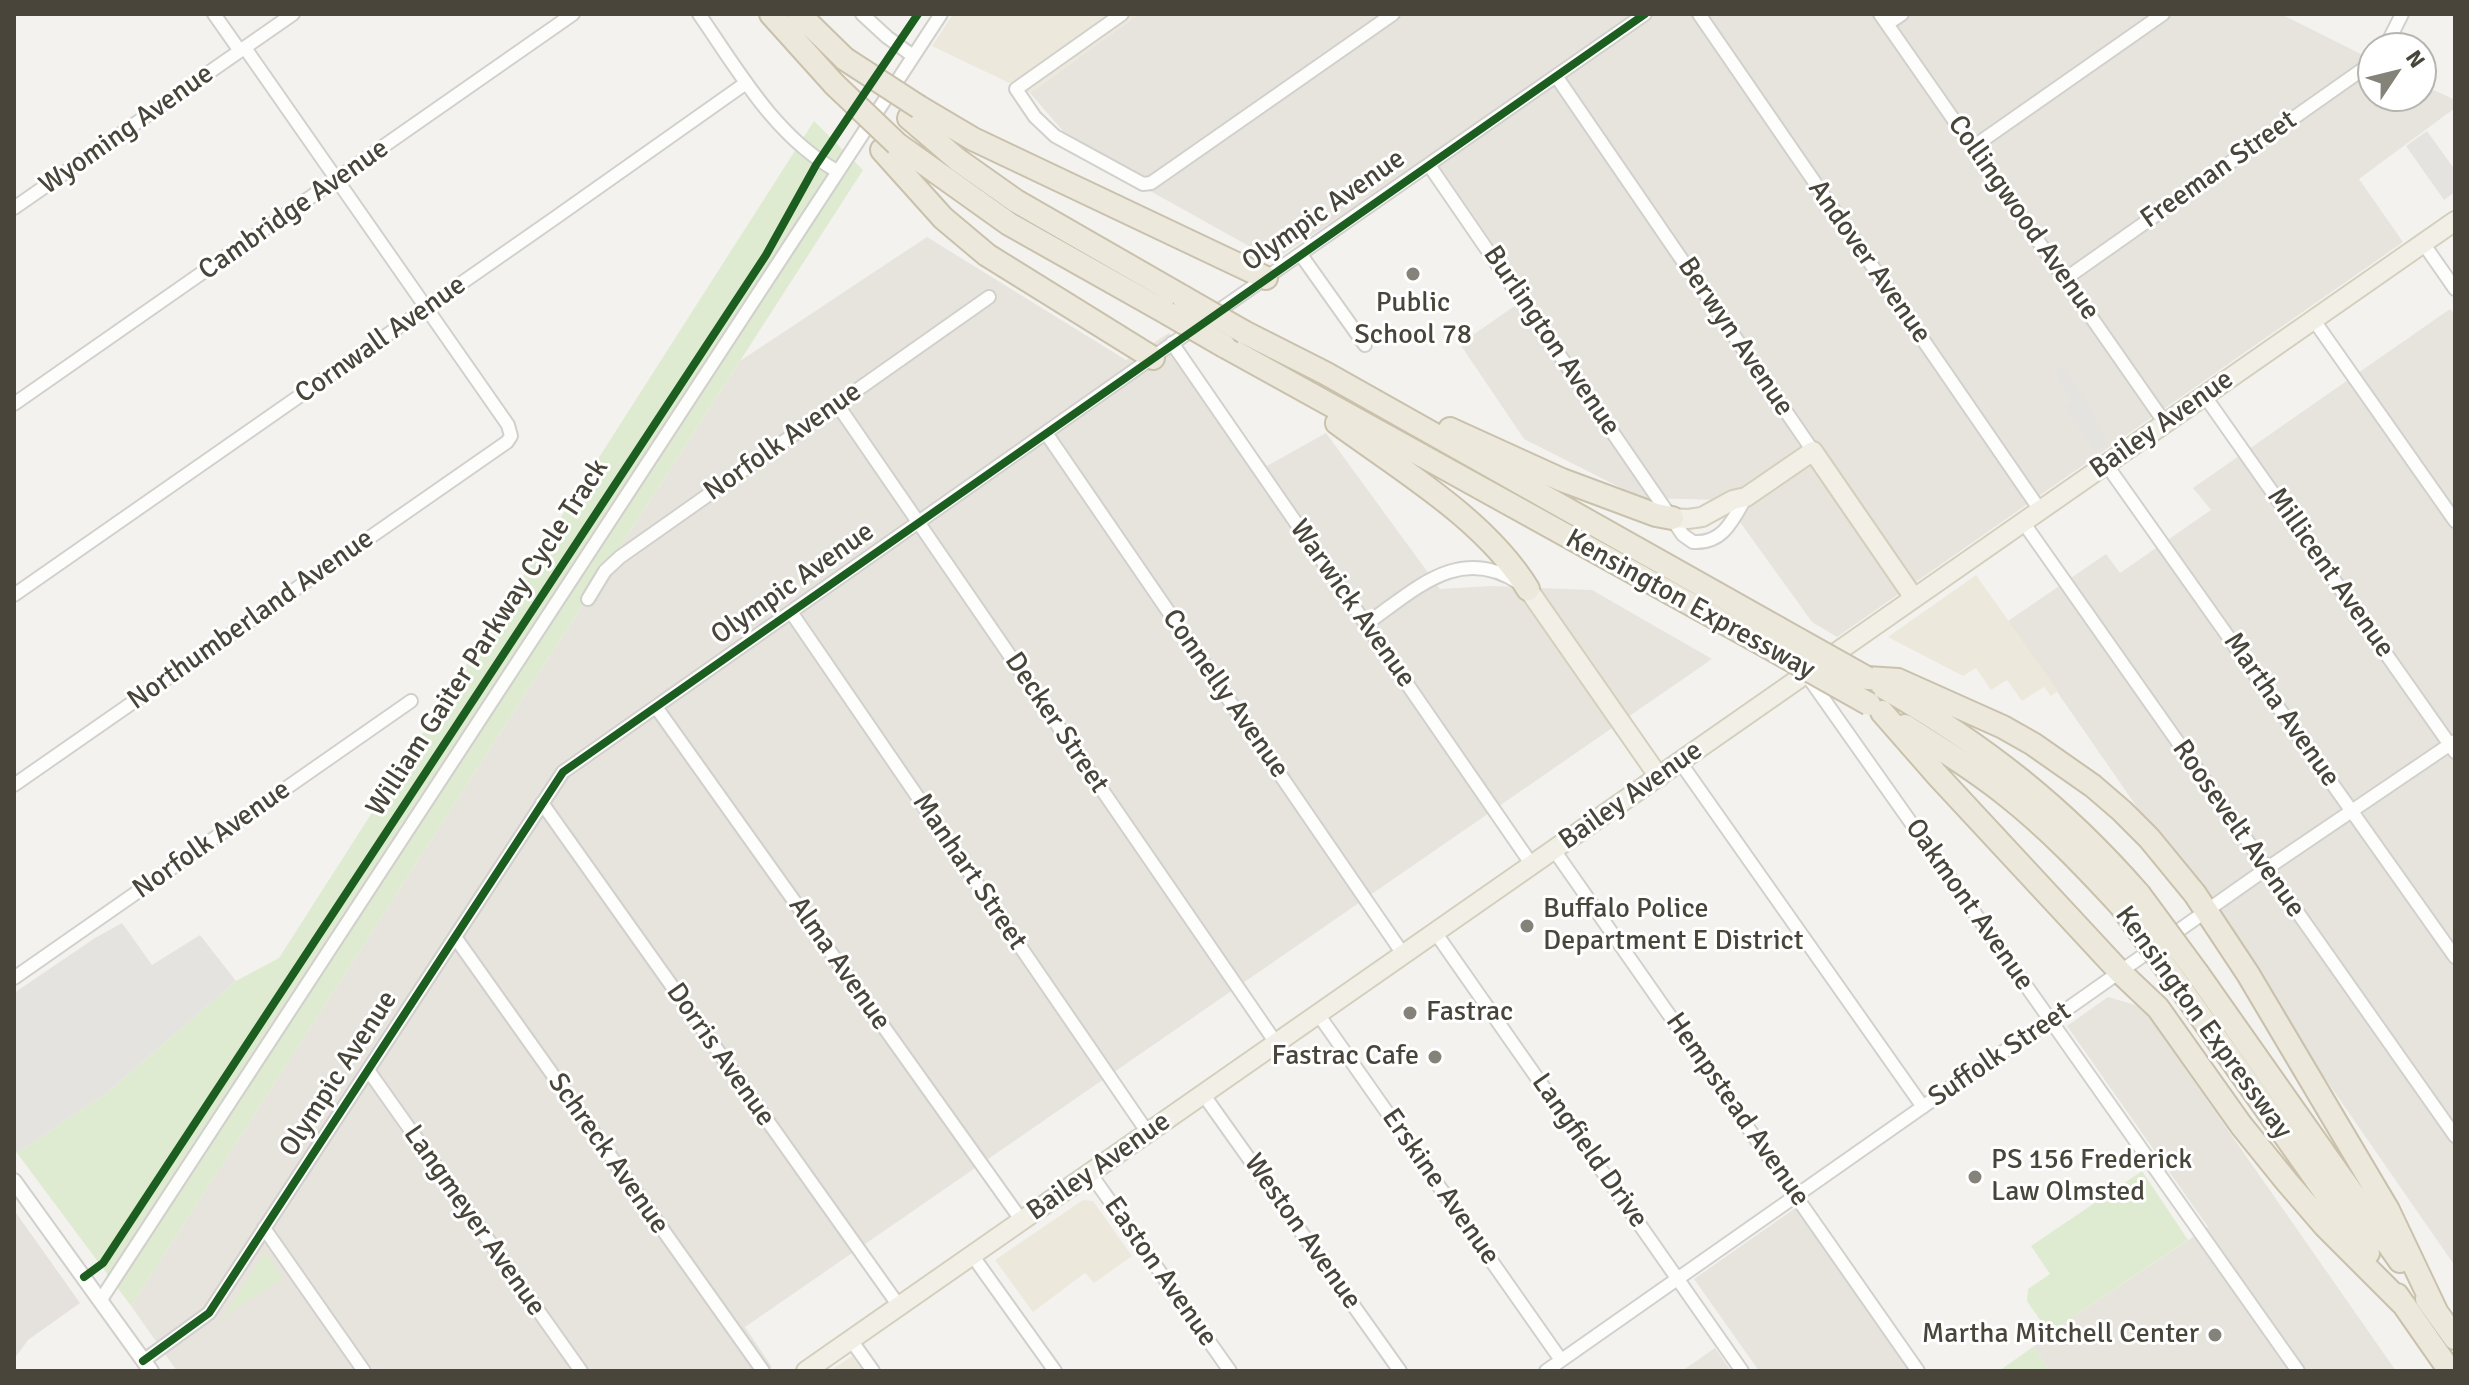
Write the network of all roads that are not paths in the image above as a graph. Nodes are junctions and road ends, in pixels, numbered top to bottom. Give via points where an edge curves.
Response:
1 (214, 14) edge
2 (293, 14) edge
3 (573, 14) edge
4 (699, 14) edge
5 (771, 14) edge
6 (799, 14) edge
7 (862, 14) edge
8 (941, 14) edge
9 (1122, 14) edge
10 (1393, 14) edge
11 (1645, 14) edge
12 (1699, 14) edge
13 (1902, 14) edge
14 (2163, 14) edge
15 (2402, 14) edge
16 (1884, 19) edge
17 (2393, 32) edge
18 (242, 50) junction
19 (913, 56) junction
20 (2357, 73) edge
21 (1556, 76) junction
22 (746, 83) junction
23 (914, 112) junction
24 (889, 147) junction
25 (1973, 147) junction
26 (1429, 165) junction
27 (837, 171) junction
28 (337, 180) junction
29 (14, 208) edge
30 (2455, 221) edge
31 (2423, 243) junction
32 (1301, 255) junction
33 (1266, 278) junction
34 (2065, 279) junction
35 (2455, 289) edge
36 (989, 297) dead end
37 (1175, 305) junction
38 (427, 308) junction
39 (2313, 319) junction
40 (1172, 343) junction
41 (1365, 345) dead end
42 (1153, 358) junction
43 (1265, 370) junction
44 (1325, 373) junction
45 (2204, 395) junction
46 (14, 404) edge
47 (837, 404) junction
48 (2165, 423) junction
49 (1046, 433) junction
50 (1813, 451) junction
51 (2106, 464) junction
52 (1746, 497) junction
53 (2040, 510) junction
54 (1672, 518) junction
55 (2455, 521) edge
56 (2023, 522) junction
57 (919, 523) junction
58 (1528, 589) junction
59 (14, 595) edge
60 (1914, 598) junction
61 (588, 599) dead end
62 (791, 612) junction
63 (1366, 624) junction
64 (1772, 637) junction
65 (1806, 674) junction
66 (1885, 697) junction
67 (411, 701) dead end
68 (656, 707) junction
69 (2453, 746) edge
70 (1680, 762) junction
71 (1659, 777) junction
72 (14, 785) edge
73 (542, 803) junction
74 (2352, 812) junction
75 (1554, 850) junction
76 (1532, 865) junction
77 (2266, 869) junction
78 (2206, 911) junction
79 (1435, 932) junction
80 (455, 937) junction
81 (1403, 954) junction
82 (2455, 957) edge
83 (2120, 972) junction
84 (14, 978) edge
85 (2189, 980) junction
86 (1318, 1014) junction
87 (2050, 1021) junction
88 (1276, 1043) junction
89 (368, 1070) junction
90 (1203, 1094) junction
91 (1923, 1107) junction
92 (1148, 1133) junction
93 (2455, 1136) edge
94 (1090, 1173) junction
95 (14, 1181) edge
96 (1797, 1195) junction
97 (1022, 1221) junction
98 (264, 1228) junction
99 (972, 1255) junction
100 (1678, 1279) junction
101 (100, 1301) junction
102 (899, 1306) junction
103 (2405, 1306) junction
104 (2436, 1311) junction
105 (2455, 1338) edge
106 (851, 1340) junction
107 (1561, 1360) junction
108 (147, 1366) edge
109 (364, 1371) edge
110 (581, 1371) edge
111 (763, 1371) edge
112 (806, 1371) edge
113 (873, 1371) edge
114 (1055, 1371) edge
115 (1230, 1371) edge
116 (1400, 1371) edge
117 (1546, 1371) edge
118 (1742, 1371) edge
119 (1918, 1371) edge
120 (2298, 1371) edge
121 (2450, 1371) edge

1 - 18 street
2 - 18 street, Wyoming Avenue
3 - 28 street, Cambridge Avenue
4 - 22 street
5 - 24 highway, bridge
6 - 23 highway, bridge via 845,59
7 - 19 street
8 - 19 street
9 - 10 street via 1016,89 1055,136 1148,184
11 - 21 street, Olympic Avenue
12 - 53 street, Andover Avenue
13 - 16 street
14 - 25 street
15 - 17 street
16 - 25 street, Collingwood Avenue
18 - 28 street
18 - 29 street, Wyoming Avenue
19 - 27 street
20 - 34 street, Freeman Street
21 - 26 street, Olympic Avenue
21 - 50 street, Berwyn Avenue
22 - 27 street via 795,140
22 - 38 street, Cornwall Avenue
23 - 33 highway
23 - 37 highway, Kensington Expressway via 958,160
24 - 37 highway, Kensington Expressway via 1009,224
24 - 42 highway via 943,218 987,255
25 - 34 street, Collingwood Avenue
26 - 32 street, Olympic Avenue
26 - 54 street, Burlington Avenue
27 - 101 street
28 - 38 street
28 - 46 street, Cambridge Avenue
30 - 31 main road, Bailey Avenue
31 - 35 street
31 - 39 main road, Bailey Avenue
32 - 33 street, Olympic Avenue
32 - 41 street
33 - 40 street, Olympic Avenue
34 - 48 street, Collingwood Avenue
36 - 47 street, Norfolk Avenue
37 - 43 highway, Kensington Expressway, bridge via 1224,346
37 - 44 highway, Kensington Expressway, bridge
38 - 59 street, Cornwall Avenue
38 - 72 street, Northumberland Avenue via 511,430 507,442
39 - 45 main road, Bailey Avenue
39 - 55 street
40 - 42 street, Olympic Avenue
40 - 63 street, Warwick Avenue
42 - 49 street, Olympic Avenue
43 - 58 highway via 1459,514 1503,555
43 - 64 highway, Kensington Expressway
44 - 54 highway via 1562,480
44 - 64 highway, Kensington Expressway
45 - 48 main road, Bailey Avenue
45 - 69 street, Millicent Avenue
47 - 57 street, Decker Street
47 - 61 street, Norfolk Avenue via 620,557
48 - 51 main road, Bailey Avenue
49 - 57 street, Olympic Avenue
49 - 81 street, Connelly Avenue
50 - 52 main road, Burlington Avenue
50 - 60 main road, Berwyn Avenue
51 - 53 main road, Bailey Avenue
51 - 74 street, Martha Avenue
52 - 54 main road, Burlington Avenue via 1702,517
52 - 54 street, Burlington Avenue via 1713,540 1693,542
53 - 56 main road, Bailey Avenue
56 - 60 main road, Bailey Avenue
56 - 77 street, Roosevelt Avenue
57 - 62 street, Olympic Avenue
57 - 88 street, Decker Street
58 - 63 street via 1491,569 1469,566 1431,579
58 - 71 main road
60 - 65 main road, Bailey Avenue
62 - 68 street, Olympic Avenue
62 - 92 street, Manhart Street
63 - 76 street, Warwick Avenue
64 - 66 highway, Kensington Expressway, bridge
64 - 66 highway, Kensington Expressway, bridge via 1867,678
65 - 70 main road, Bailey Avenue
65 - 87 street, Oakmont Avenue
66 - 78 highway via 2003,727 2051,756 2149,838
66 - 83 highway via 1948,787
66 - 85 highway, Kensington Expressway, bridge via 1949,726 2057,808 2099,849
67 - 84 street, Norfolk Avenue
68 - 73 street, Olympic Avenue via 563,772
68 - 97 street, Alma Avenue
69 - 74 street, Suffolk Street
70 - 71 main road, Bailey Avenue
70 - 91 street
71 - 75 main road, Bailey Avenue
73 - 80 street, Olympic Avenue
73 - 102 street, Dorris Avenue
74 - 77 street, Suffolk Street
74 - 82 street, Martha Avenue
75 - 76 main road, Bailey Avenue
75 - 96 street, Hempstead Avenue
76 - 79 main road, Bailey Avenue
77 - 78 street, Suffolk Street
77 - 93 street, Roosevelt Avenue
78 - 83 street, Suffolk Street
78 - 104 highway via 2388,1210
79 - 81 main road, Bailey Avenue
79 - 100 street, Langfield Drive
80 - 89 street, Olympic Avenue
80 - 111 street, Schreck Avenue
81 - 86 main road, Bailey Avenue
83 - 87 street, Suffolk Street
83 - 103 highway via 2158,1008 2287,1182
85 - 103 highway, Kensington Expressway
85 - 104 highway, Kensington Expressway
86 - 88 main road, Bailey Avenue
86 - 107 street, Erskine Avenue
87 - 91 street, Suffolk Street
87 - 120 street, Oakmont Avenue
88 - 90 main road, Bailey Avenue
89 - 98 street, Olympic Avenue
89 - 110 street, Langmeyer Avenue
90 - 92 main road, Bailey Avenue
90 - 116 street, Weston Avenue
91 - 96 street, Suffolk Street
92 - 94 main road, Bailey Avenue
94 - 97 main road, Bailey Avenue
94 - 115 street, Easton Avenue
95 - 101 street
96 - 100 street, Suffolk Street
96 - 119 street, Hempstead Avenue
97 - 99 main road, Bailey Avenue
98 - 108 street, Olympic Avenue via 206,1316
98 - 109 street
99 - 102 main road, Bailey Avenue
99 - 114 street
100 - 107 street, Suffolk Street
100 - 118 street, Langfield Drive
101 - 108 street
102 - 106 main road, Bailey Avenue
103 - 121 highway, Kensington Expressway
104 - 105 highway, Kensington Expressway
106 - 112 main road, Bailey Avenue
106 - 113 street
107 - 117 street, Suffolk Street

